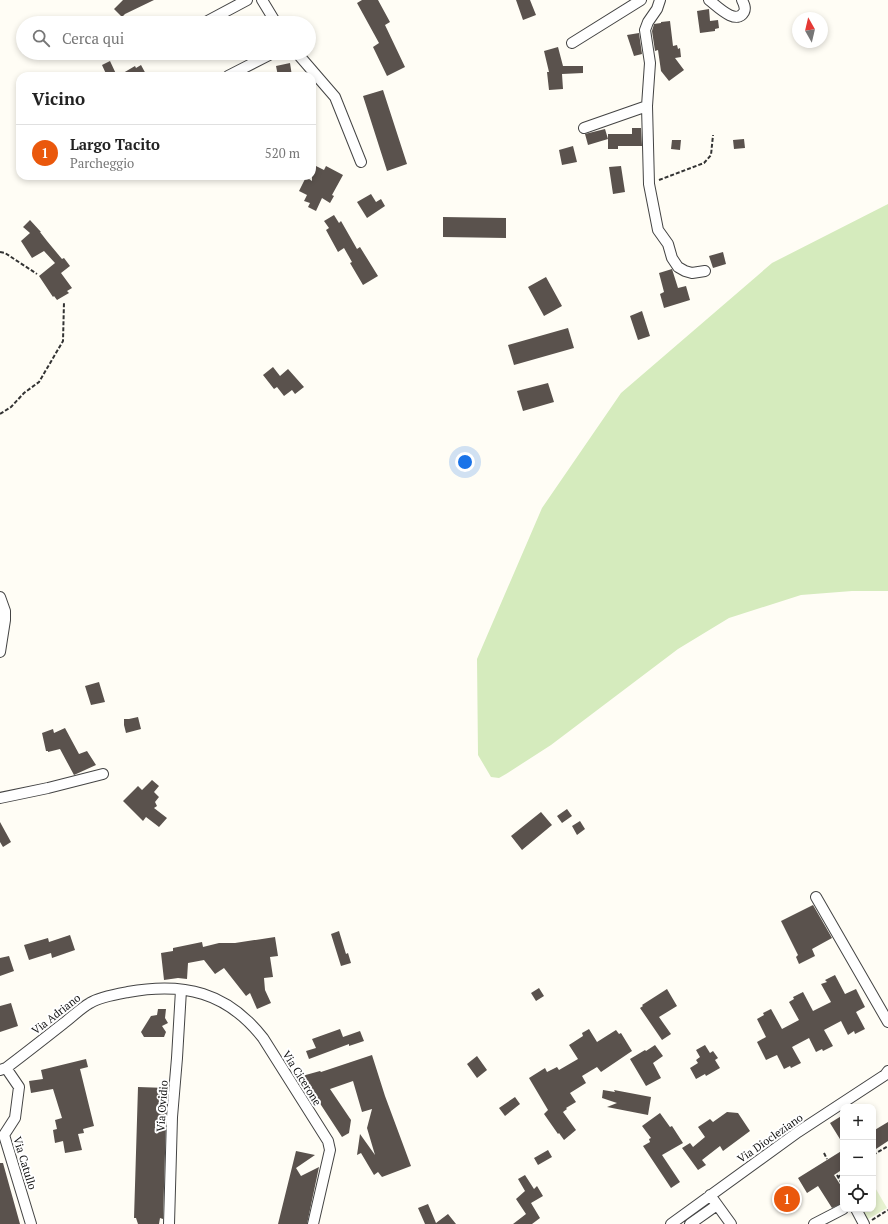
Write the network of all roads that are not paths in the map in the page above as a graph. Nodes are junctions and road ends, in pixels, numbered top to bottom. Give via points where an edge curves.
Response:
1 (247, 0) edge
2 (262, 0) edge
3 (641, 0) edge
4 (660, 0) edge
5 (709, 0) edge
6 (742, 0) edge
7 (217, 16) edge
8 (272, 16) edge
9 (572, 43) dead end
10 (259, 60) edge
11 (303, 60) edge
12 (236, 72) edge
13 (313, 72) edge
14 (316, 75) edge
15 (647, 106) junction
16 (584, 128) dead end
17 (361, 162) dead end
18 (705, 271) dead end
19 (0, 597) edge
20 (0, 652) edge
21 (103, 774) dead end
22 (0, 798) edge
23 (816, 897) dead end
24 (181, 990) junction
25 (888, 1022) edge
26 (3, 1069) edge
27 (887, 1073) edge
28 (710, 1195) junction
29 (717, 1205) junction
30 (840, 1211) edge
31 (859, 1212) edge
32 (868, 1222) edge
33 (31, 1224) edge
34 (169, 1224) edge
35 (313, 1224) edge
36 (671, 1224) edge
37 (690, 1224) edge
38 (731, 1224) edge
39 (814, 1224) edge

1 - 7 street
2 - 8 street
3 - 9 street
4 - 15 street via 645,30 650,63
5 - 6 street via 735,17 741,16 744,10
10 - 12 street
11 - 13 street
14 - 17 street via 335,97
15 - 16 street
15 - 18 street via 649,184 658,230 668,244 678,267 692,273
19 - 20 street via 5,620
21 - 22 street
23 - 25 street
24 - 26 street, Via Adriano via 136,991 91,1002
24 - 34 street, Via Ovidio via 172,1117
24 - 35 street, Via Cicerone via 199,993 223,1002 252,1024 328,1141 330,1150
26 - 33 street, Via Catullo via 19,1087 15,1118 4,1135
27 - 28 street, Via Diocleziano
28 - 29 street
28 - 36 street, Via Diocleziano
29 - 37 street
29 - 38 street
30 - 39 street
31 - 32 street

